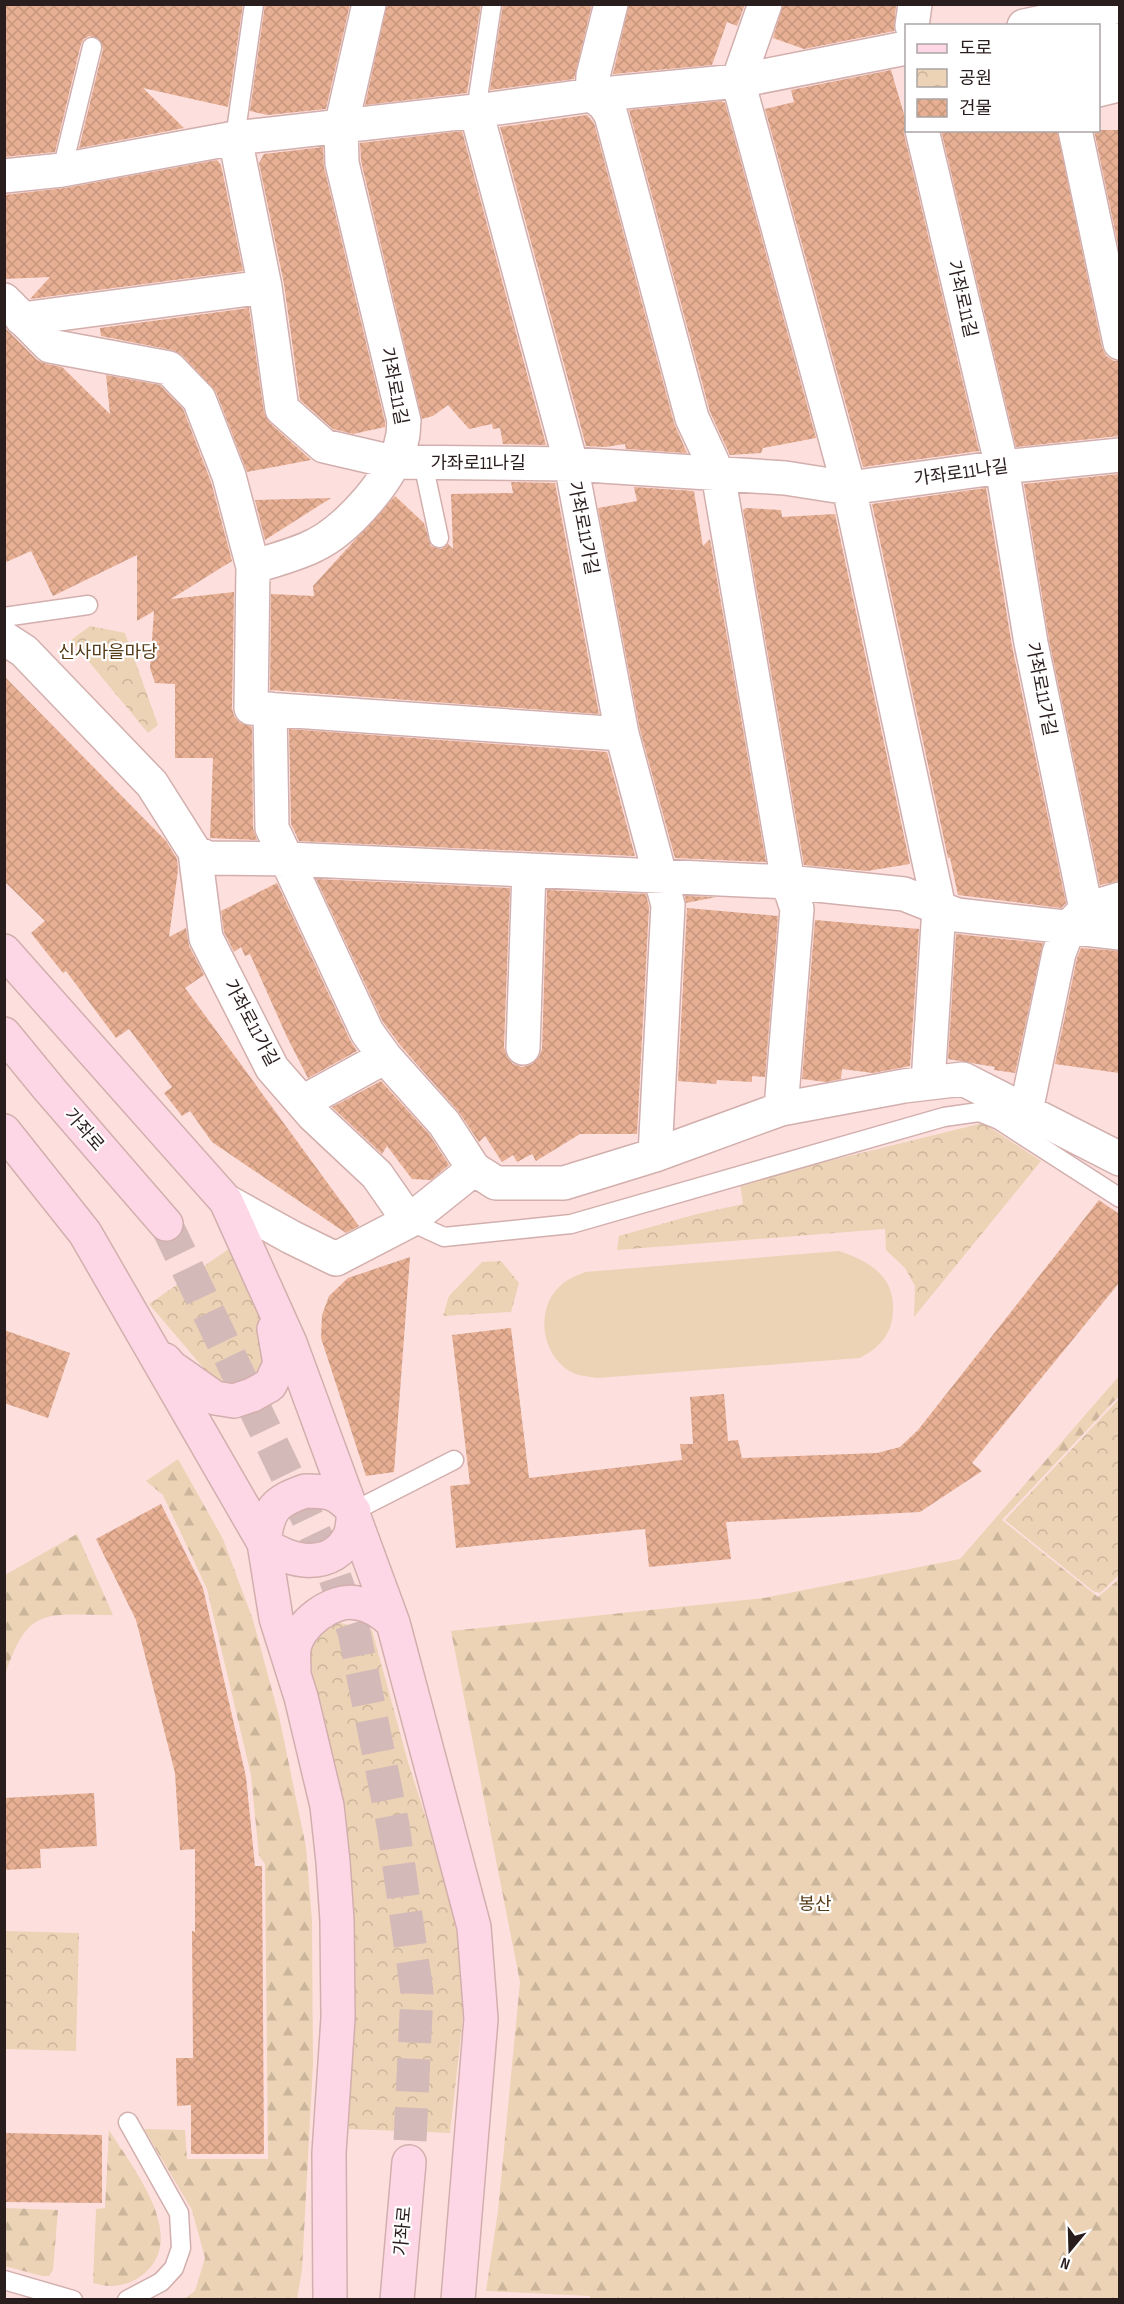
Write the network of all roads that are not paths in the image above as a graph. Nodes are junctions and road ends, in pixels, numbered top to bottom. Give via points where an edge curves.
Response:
1 (254, 4) edge
2 (369, 4) edge
3 (492, 4) edge
4 (611, 4) edge
5 (765, 4) edge
6 (915, 4) edge
7 (1109, 8) edge
8 (1040, 17) edge
9 (912, 24) edge
10 (92, 47) dead end
11 (905, 48) edge
12 (738, 81) junction
13 (1100, 90) edge
14 (592, 95) junction
15 (476, 111) junction
16 (341, 127) junction
17 (922, 132) edge
18 (1075, 132) edge
19 (235, 138) junction
20 (62, 170) junction
21 (4, 176) edge
22 (265, 287) junction
23 (13, 309) edge
24 (1119, 342) edge
25 (1119, 455) edge
26 (408, 462) junction
27 (571, 464) junction
28 (1002, 467) junction
29 (718, 474) junction
30 (849, 488) junction
31 (438, 538) dead end
32 (253, 567) junction
33 (88, 605) dead end
34 (4, 617) edge
35 (4, 638) edge
36 (260, 708) junction
37 (622, 734) junction
38 (195, 852) junction
39 (288, 859) junction
40 (529, 870) junction
41 (659, 877) junction
42 (788, 882) junction
43 (1119, 899) edge
44 (939, 908) junction
45 (1077, 918) junction
46 (1119, 933) edge
47 (4, 951) edge
48 (4, 1034) edge
49 (524, 1048) dead end
50 (385, 1057) junction
51 (928, 1083) junction
52 (303, 1102) junction
53 (781, 1109) junction
54 (1026, 1111) junction
55 (4, 1131) edge
56 (654, 1155) junction
57 (1119, 1159) edge
58 (485, 1176) junction
59 (1119, 1198) edge
60 (226, 1201) junction
61 (410, 1221) junction
62 (166, 1224) tunnel mouth
63 (265, 1286) junction
64 (142, 1334) junction
65 (454, 1460) dead end
66 (354, 1511) junction
67 (264, 1543) junction
68 (393, 1623) junction
69 (294, 1675) junction
70 (128, 2122) dead end
71 (409, 2162) tunnel mouth
72 (4, 2280) edge
73 (73, 2300) edge
74 (127, 2300) edge
75 (330, 2300) edge
76 (397, 2300) edge
77 (458, 2300) edge

1 - 19 lane
2 - 16 street, 가좌로11길
3 - 15 lane
4 - 14 street via 592,76
5 - 12 street
6 - 9 street
7 - 8 street
7 - 13 street via 1114,86
10 - 20 lane
11 - 12 street
12 - 14 street
12 - 30 street
14 - 15 street
14 - 29 street via 611,115 692,418
15 - 16 street
15 - 27 street
16 - 19 street
16 - 26 street, 가좌로11길 via 342,163 404,421 402,441
17 - 28 street, 가좌로11길
18 - 24 street
19 - 20 street
19 - 22 street
20 - 21 street
22 - 23 street
22 - 26 street via 282,409 324,446
23 - 32 street via 50,346 169,368 199,399 229,476
25 - 28 street, 가좌로11나길
26 - 27 street, 가좌로11나길
26 - 31 lane
26 - 32 street via 349,521 315,545
27 - 29 street, 가좌로11나길
27 - 37 street, 가좌로11가길
28 - 30 street, 가좌로11나길
28 - 45 street, 가좌로11가길
29 - 30 street, 가좌로11나길 via 785,478
29 - 42 street
30 - 44 street
32 - 36 street
33 - 34 lane
35 - 38 street, 가좌로11가길 via 24,651 152,784
36 - 37 street
36 - 39 street via 272,828
37 - 41 street, 가좌로11가길
38 - 39 street via 208,858
38 - 52 street, 가좌로11가길 via 206,938 272,1068
39 - 40 street
39 - 50 street via 367,1032
40 - 41 street
40 - 49 street
41 - 42 street
41 - 56 street, 가좌로11가길 via 668,905
42 - 44 street via 904,894
42 - 53 street via 797,909
43 - 45 street
44 - 45 street via 957,915
44 - 51 street
45 - 46 street
45 - 54 street via 1059,952
47 - 60 main road
48 - 62 main road, 가좌로
50 - 52 street
50 - 58 street
51 - 53 street
51 - 54 street via 963,1079
52 - 61 street, 가좌로11가길 via 377,1175
53 - 56 street
54 - 57 street
55 - 64 main road via 85,1233
56 - 58 street via 564,1183
58 - 61 street
59 - 61 lane via 999,1120 979,1112 944,1117 571,1224 444,1237
60 - 61 street via 336,1259
60 - 63 main road
63 - 64 main road via 280,1364 270,1385 252,1395 234,1401 215,1398 171,1367
63 - 66 main road
64 - 67 main road
65 - 66 lane
66 - 67 main road via 351,1534 331,1556 303,1561 276,1553
66 - 67 main road via 340,1496 304,1491 276,1504 266,1526
66 - 68 main road
67 - 69 main road via 276,1618
68 - 69 main road via 380,1610 355,1602 325,1609 306,1625 294,1647
68 - 77 main road via 474,1927 482,2019
69 - 75 main road via 327,1806 337,1921 338,2018 329,2153
70 - 74 lane via 178,2214 181,2248 174,2268 161,2282
71 - 76 main road, 가좌로
72 - 73 lane

